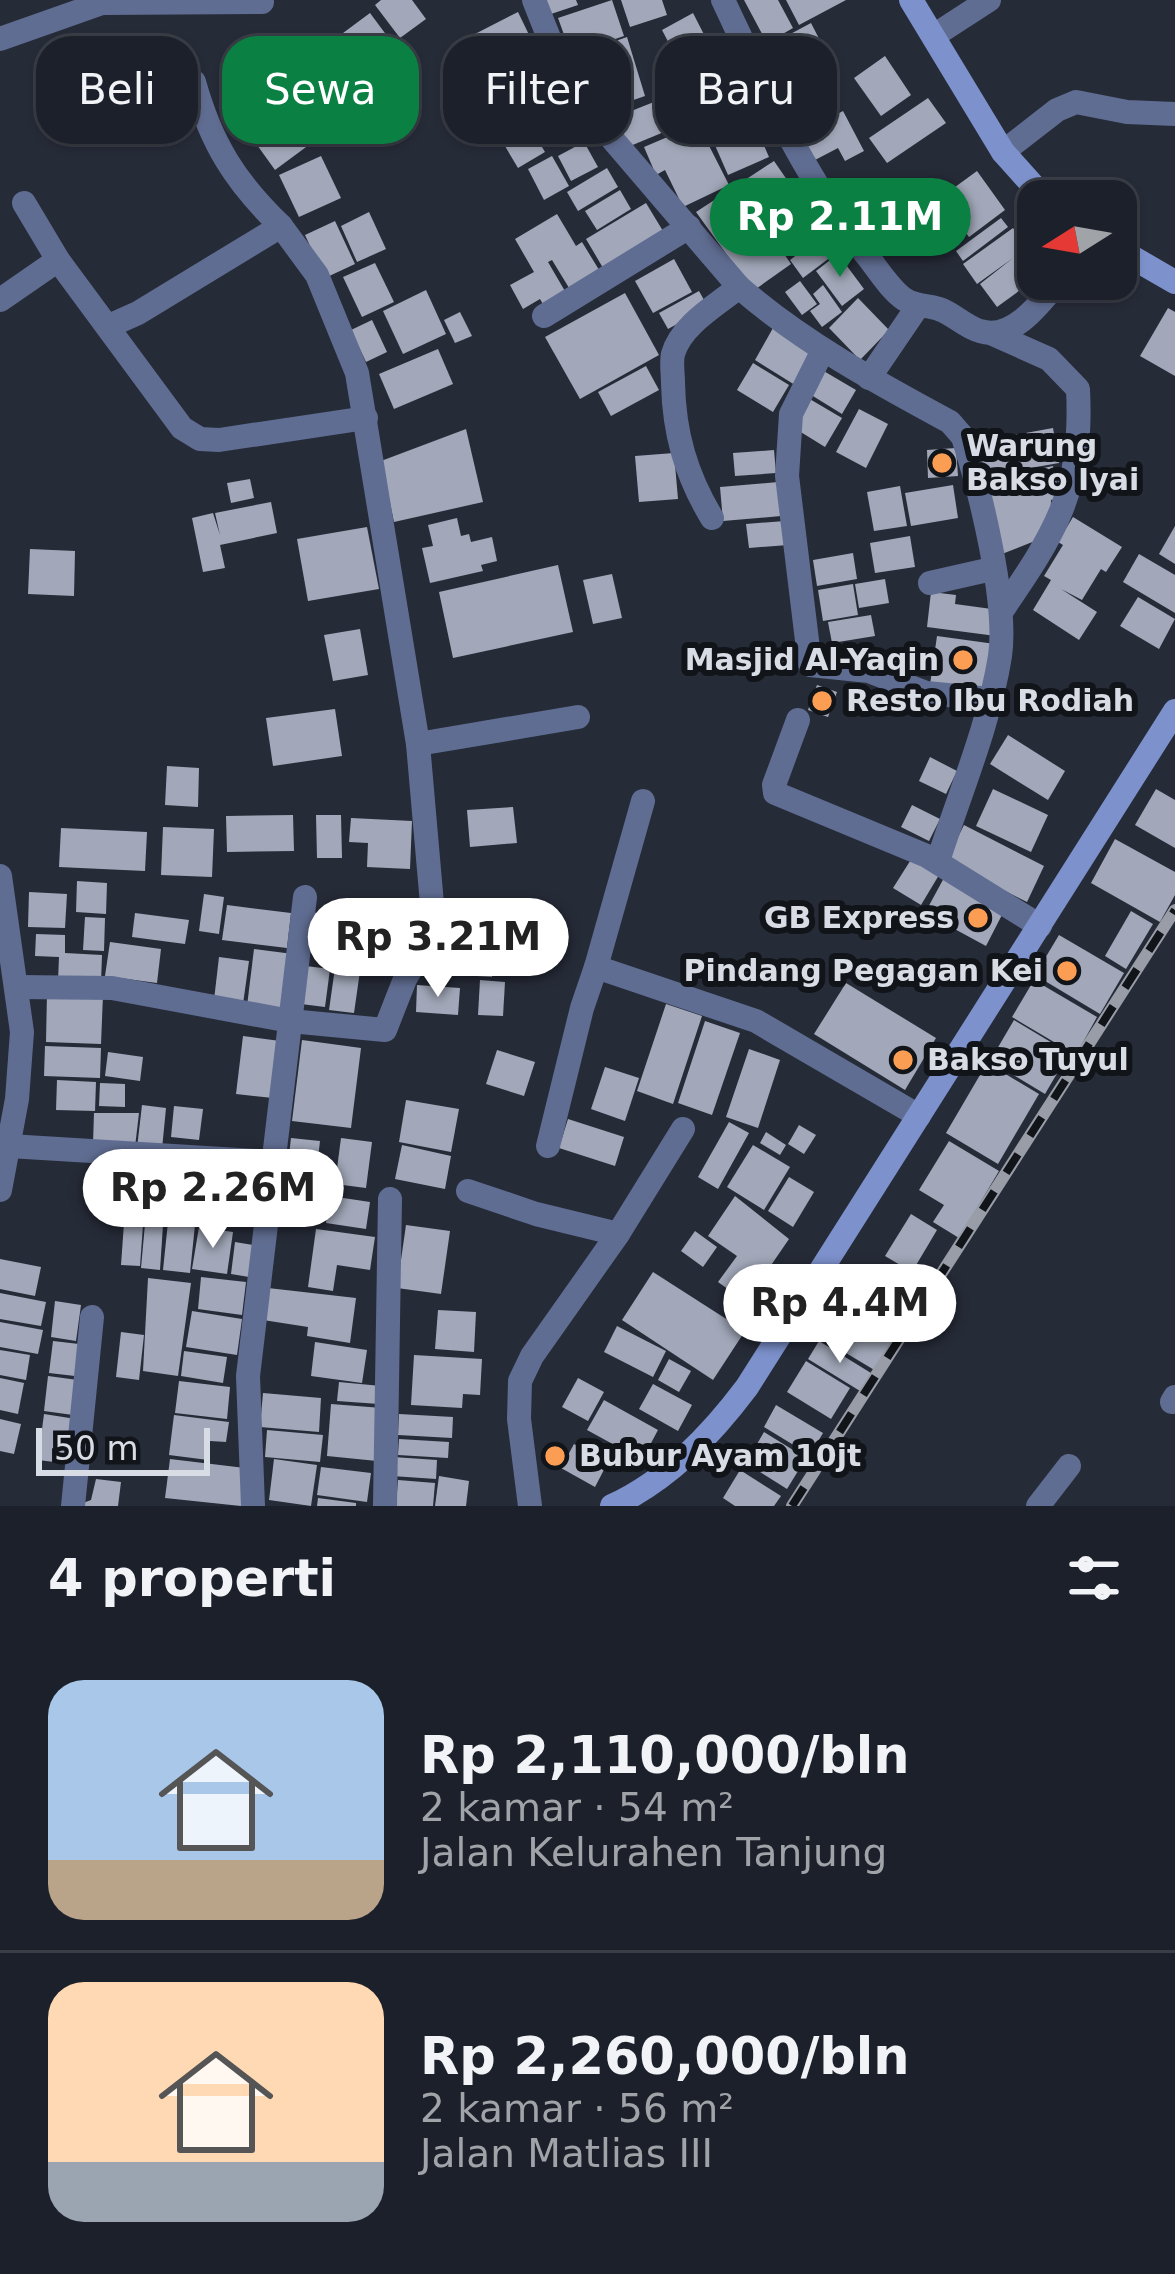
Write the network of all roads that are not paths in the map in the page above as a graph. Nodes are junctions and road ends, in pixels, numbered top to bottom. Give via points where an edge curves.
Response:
1 (534, 0) edge
2 (723, 0) edge
3 (911, 0) edge
4 (989, 0) edge
5 (262, 2) edge
6 (935, 35) junction
7 (0, 39) edge
8 (198, 96) edge
9 (1175, 114) edge
10 (1003, 152) junction
11 (1028, 180) edge
12 (24, 202) dead end
13 (280, 226) junction
14 (689, 226) junction
15 (58, 260) junction
16 (1137, 260) edge
17 (1175, 282) edge
18 (739, 287) junction
19 (0, 300) edge
20 (1040, 300) edge
21 (918, 306) junction
22 (544, 316) dead end
23 (110, 326) junction
24 (993, 334) junction
25 (823, 350) junction
26 (868, 378) junction
27 (366, 418) junction
28 (712, 518) dead end
29 (992, 569) junction
30 (930, 583) dead end
31 (1001, 612) junction
32 (990, 699) junction
33 (1175, 712) edge
34 (578, 717) dead end
35 (798, 720) dead end
36 (418, 744) junction
37 (643, 801) dead end
38 (938, 862) junction
39 (0, 876) edge
40 (305, 896) dead end
41 (1040, 926) junction
42 (596, 967) junction
43 (18, 987) junction
44 (290, 1021) junction
45 (919, 1116) junction
46 (683, 1129) dead end
47 (9, 1146) junction
48 (548, 1146) dead end
49 (274, 1162) junction
50 (0, 1190) edge
51 (468, 1191) dead end
52 (390, 1199) dead end
53 (618, 1234) junction
54 (92, 1317) dead end
55 (1070, 1466) dead end
56 (73, 1506) edge
57 (253, 1506) edge
58 (385, 1506) edge
59 (530, 1506) edge
60 (613, 1506) edge
61 (1038, 1506) edge

1 - 14 street via 584,106
2 - 21 street via 834,212 902,298
3 - 6 street
4 - 6 street
5 - 7 street via 102,2
6 - 10 street
8 - 13 street via 226,162
9 - 10 street via 1076,102
10 - 11 street
12 - 15 street
13 - 23 street
13 - 27 street via 339,320
14 - 18 street
14 - 22 street
15 - 19 street
15 - 23 street
16 - 17 street
18 - 25 street
18 - 28 street via 691,325 674,353 680,443
20 - 24 street via 1018,324
21 - 24 street
21 - 26 street
23 - 27 street via 182,428 200,439
24 - 31 street via 1049,359 1078,389 1081,434 1068,502
25 - 26 street
25 - 32 street via 791,414 787,476 810,665
26 - 29 street via 963,437
27 - 36 street
29 - 30 street
29 - 31 street
31 - 32 street
32 - 38 street
33 - 41 street
34 - 36 street
35 - 38 street via 775,794
36 - 44 street via 432,904 421,952 385,1030
37 - 42 street
38 - 41 street
39 - 43 street
40 - 44 street
41 - 45 street
42 - 45 street via 747,1016
42 - 48 street
43 - 44 street via 112,988
43 - 47 street via 21,1062
44 - 49 street
45 - 60 street via 728,1413 678,1463
46 - 53 street
47 - 49 street
47 - 50 street
49 - 57 street via 248,1376
51 - 53 street
52 - 58 street
53 - 59 street via 520,1381
54 - 56 street
55 - 61 street

